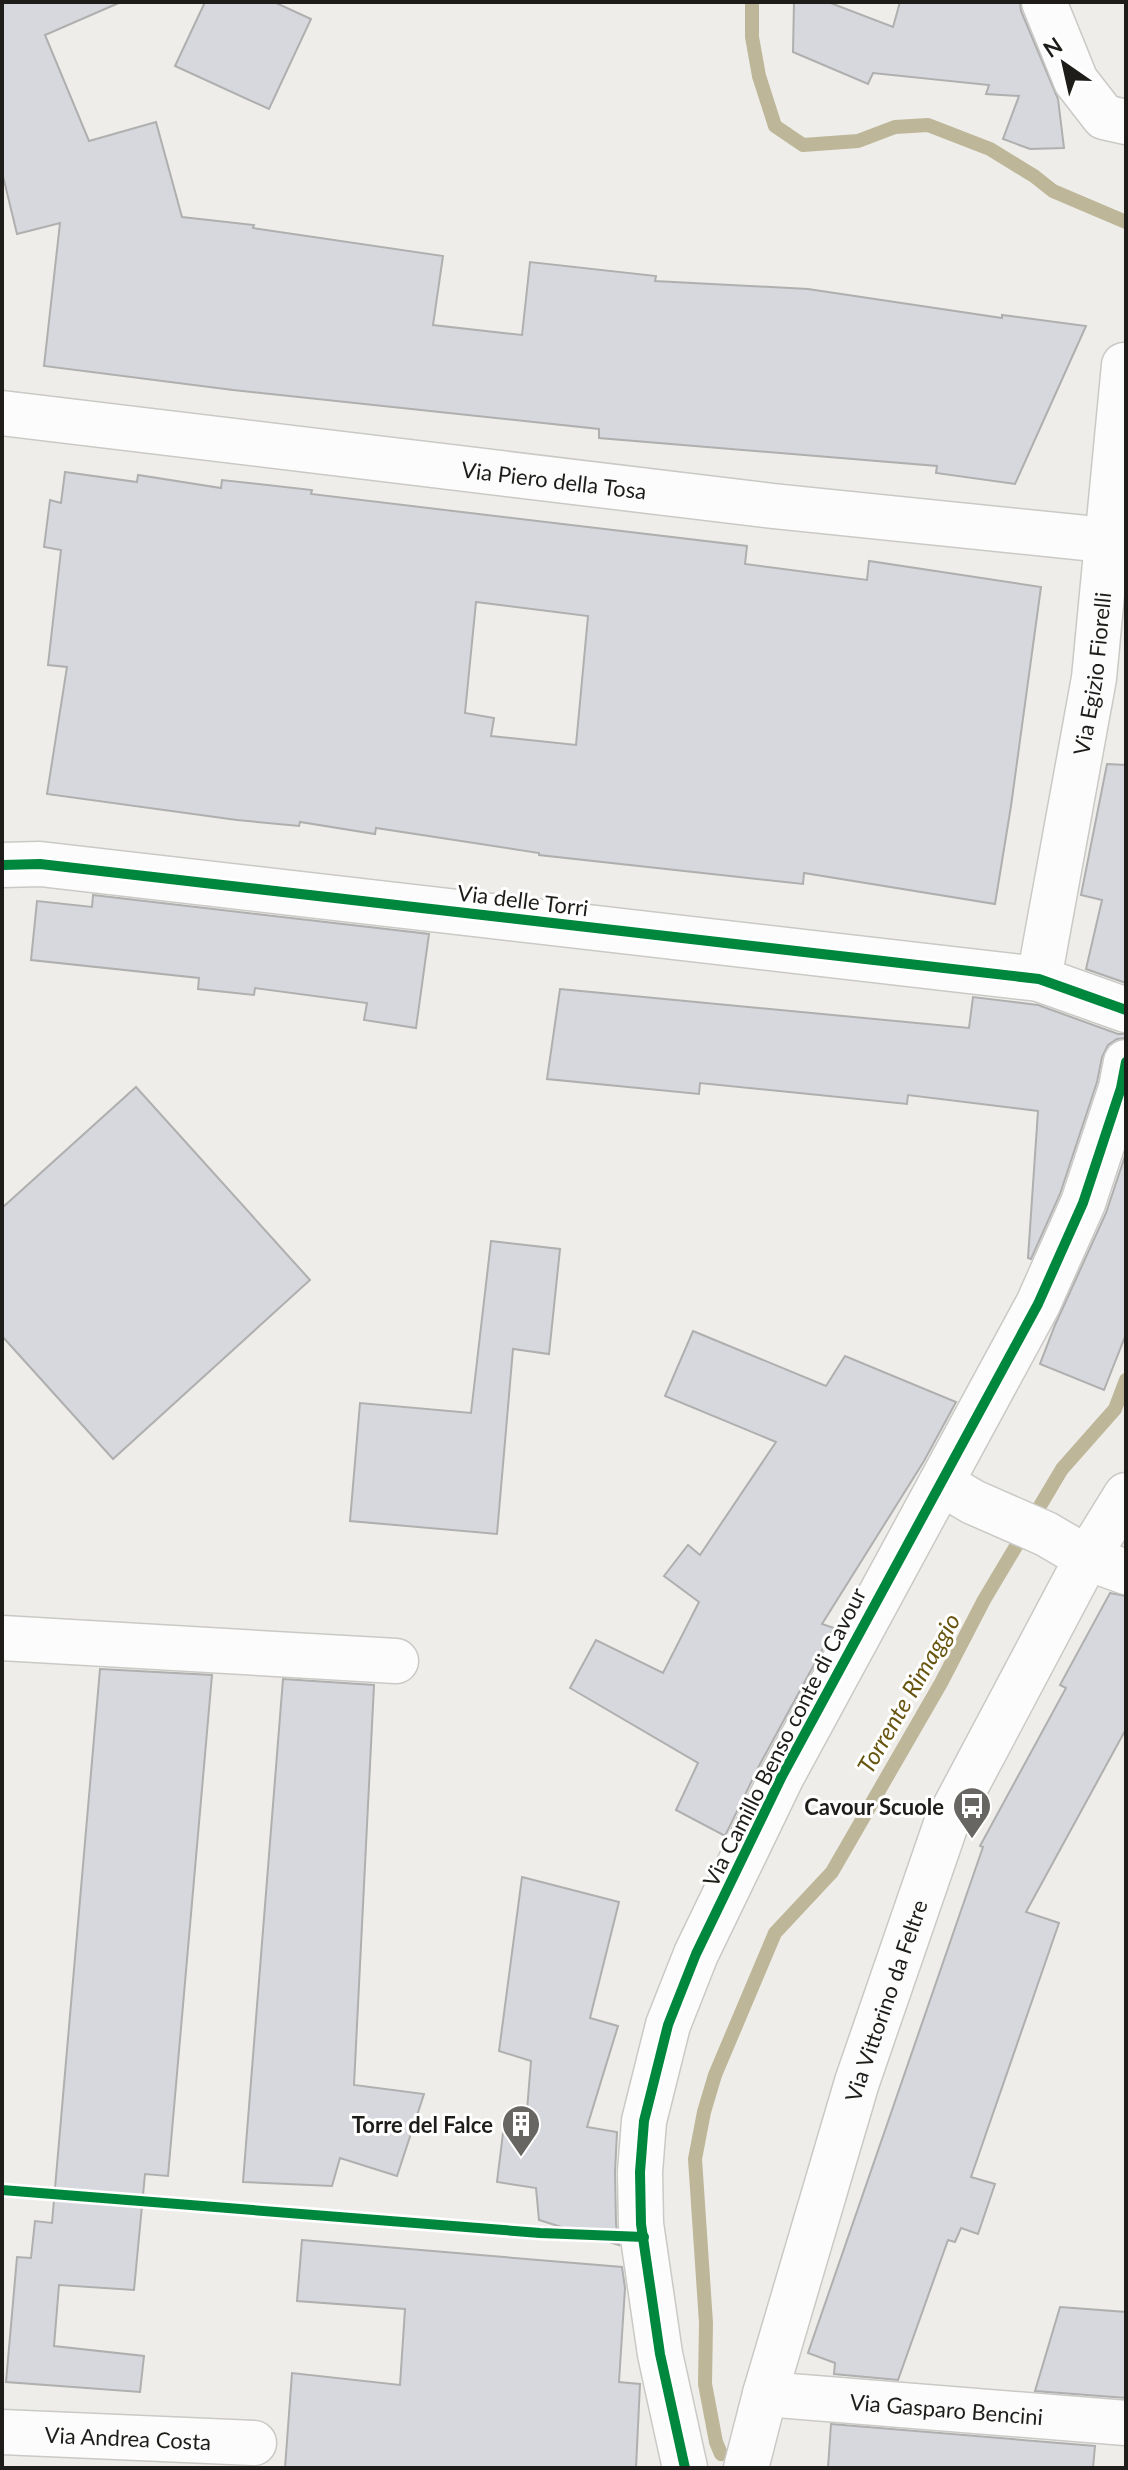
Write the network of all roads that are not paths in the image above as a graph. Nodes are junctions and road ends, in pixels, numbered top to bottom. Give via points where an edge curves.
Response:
1 (1044, 2) edge
2 (1126, 122) edge
3 (1124, 365) dead end
4 (2, 413) edge
5 (1105, 540) junction
6 (2, 865) edge
7 (1039, 979) junction
8 (1126, 1010) edge
9 (1126, 1062) edge
10 (957, 1492) junction
11 (1126, 1495) edge
12 (1106, 1565) edge
13 (2, 1638) edge
14 (396, 1661) dead end
15 (765, 2394) junction
16 (1126, 2423) edge
17 (2, 2432) edge
18 (254, 2443) dead end
19 (748, 2462) edge
20 (685, 2468) edge

1 - 2 street via 1076,81 1104,117
3 - 5 street, Via Egizio Fiorelli
4 - 5 street, Via Piero della Tosa via 773,506
5 - 7 street, Via Egizio Fiorelli via 1094,678
6 - 7 street, Via delle Torri via 40,864
7 - 8 street
9 - 10 street, Via Camillo Benso conte di Cavour via 1083,1203
10 - 12 street
10 - 20 street, Via Camillo Benso conte di Cavour via 790,1762 696,1954 668,2025 644,2121 641,2224 660,2354
11 - 12 street, Via Vittorino da Feltre
12 - 15 street, Via Vittorino da Feltre via 946,1824 857,2082
13 - 14 street
15 - 16 street, Via Gasparo Bencini
15 - 19 street, Via Vittorino da Feltre
17 - 18 street, Via Andrea Costa

